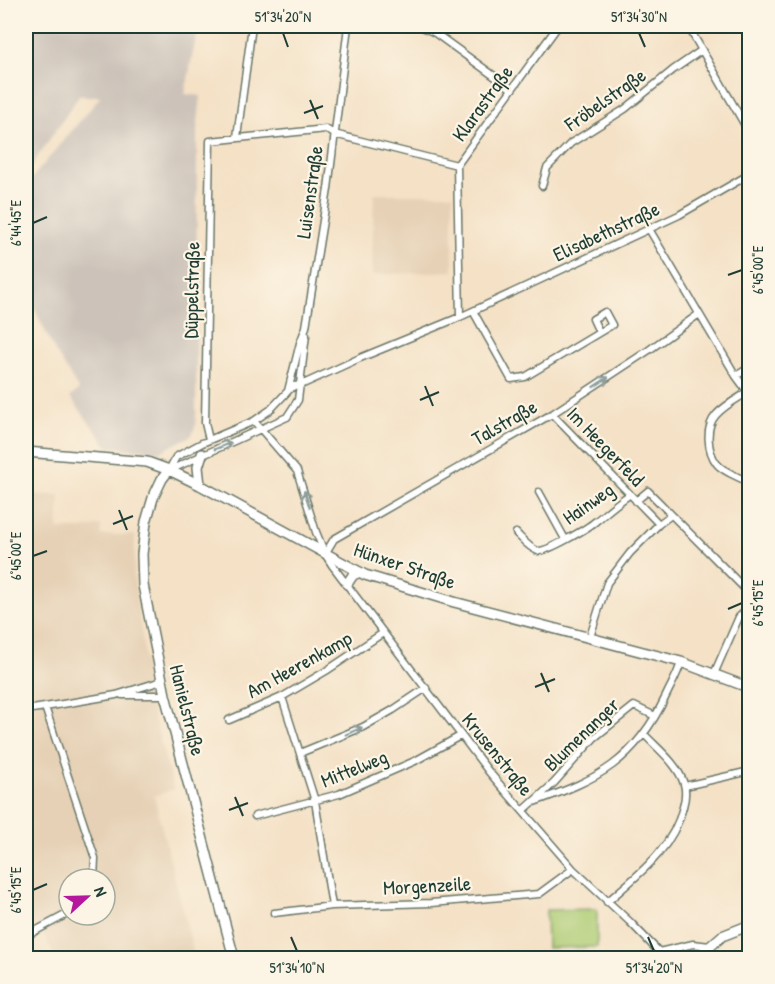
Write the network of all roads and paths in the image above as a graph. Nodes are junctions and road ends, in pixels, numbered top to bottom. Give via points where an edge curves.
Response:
1 (252, 26) edge
2 (348, 26) edge
3 (420, 26) edge
4 (442, 26) edge
5 (558, 26) edge
6 (705, 26) edge
7 (690, 29) edge
8 (435, 33) junction
9 (702, 50) junction
10 (512, 89) junction
11 (334, 134) junction
12 (750, 134) edge
13 (237, 137) junction
14 (458, 165) junction
15 (750, 174) edge
16 (542, 186) dead end
17 (649, 229) junction
18 (473, 311) junction
19 (699, 314) junction
20 (460, 317) junction
21 (306, 327) junction
22 (599, 332) dead end
23 (750, 367) edge
24 (736, 376) junction
25 (301, 385) junction
26 (288, 391) junction
27 (749, 394) edge
28 (552, 414) junction
29 (254, 421) junction
30 (261, 431) junction
31 (209, 440) junction
32 (26, 452) edge
33 (202, 454) junction
34 (169, 470) junction
35 (742, 479) dead end
36 (200, 485) junction
37 (538, 492) dead end
38 (629, 495) junction
39 (636, 501) junction
40 (671, 515) junction
41 (659, 524) junction
42 (316, 532) junction
43 (516, 533) dead end
44 (334, 538) junction
45 (565, 539) junction
46 (325, 554) junction
47 (360, 572) junction
48 (347, 584) junction
49 (750, 594) edge
50 (750, 607) edge
51 (383, 633) junction
52 (590, 637) junction
53 (681, 662) junction
54 (714, 674) junction
55 (162, 681) junction
56 (426, 688) junction
57 (750, 688) edge
58 (116, 695) junction
59 (165, 695) junction
60 (282, 697) junction
61 (45, 707) junction
62 (26, 710) edge
63 (656, 716) junction
64 (230, 720) dead end
65 (644, 734) junction
66 (460, 736) junction
67 (300, 753) junction
68 (750, 771) edge
69 (685, 786) junction
70 (315, 801) junction
71 (534, 802) junction
72 (523, 811) junction
73 (255, 816) dead end
74 (94, 867) edge
75 (573, 868) junction
76 (608, 902) junction
77 (332, 906) junction
78 (274, 913) dead end
79 (57, 919) edge
80 (750, 925) edge
81 (26, 936) edge
82 (710, 946) junction
83 (659, 952) junction
84 (234, 958) edge
85 (665, 958) edge
86 (697, 958) edge

1 - 13 street
2 - 11 street, Luisenstraße
3 - 8 street
4 - 8 street
5 - 10 street, Klarastraße
6 - 7 street
7 - 9 street
8 - 10 street
9 - 12 street
9 - 16 street, Fröbelstraße via 625,109 571,143 547,168
10 - 14 street, Klarastraße
11 - 13 street via 326,129
11 - 14 street
11 - 21 street, Luisenstraße
13 - 31 street, Düppelstraße via 210,141 205,423
14 - 20 street, Klarastraße
15 - 17 street, Elisabethstraße
17 - 18 street, Elisabethstraße
17 - 19 street
18 - 20 street, Elisabethstraße
18 - 22 street via 512,379 525,377
19 - 24 street
28 -> 19 street, Talstraße
20 - 25 street, Elisabethstraße
21 - 25 street, Luisenstraße
21 - 26 street, Luisenstraße
23 - 24 street
24 - 27 street
25 - 26 street
25 - 30 street, Luisenstraße via 298,400 287,417
26 - 29 street
27 - 35 street via 727,404 714,417 708,433 717,464
28 - 38 street, Im Heegerfeld
28 - 44 street, Talstraße
29 - 30 street
29 - 31 street
33 -> 30 street, Luisenstraße
42 -> 30 street via 297,471
31 - 34 street via 176,457
32 - 34 main road, Hünxer Straße via 147,462
33 - 34 street, Luisenstraße
33 - 36 main road via 198,467
34 - 36 main road, Hünxer Straße
34 - 55 main road, Hanielstraße via 151,504 142,554 143,585
36 - 46 main road, Hünxer Straße
37 - 45 street, Hainweg
38 - 39 street, Im Heegerfeld
38 - 45 street, Hainweg via 595,523
39 - 40 street, Im Heegerfeld via 648,491
39 - 41 street, Im Heegerfeld
40 - 41 street
40 - 49 street, Im Heegerfeld
41 - 52 street via 607,583
42 - 44 street
42 - 46 street
43 - 45 street, Hainweg via 540,551
44 - 46 street
46 - 47 main road, Hünxer Straße
46 - 48 street, Krusenstraße
47 - 48 main road
47 - 52 main road, Hünxer Straße via 454,602
48 - 51 street, Krusenstraße
50 - 54 street via 740,617
51 - 56 street, Krusenstraße
51 - 60 street, Am Heerenkamp
52 - 53 main road, Hünxer Straße
53 - 54 main road, Hünxer Straße
53 - 63 street, Blumenanger
54 - 57 main road, Hünxer Straße
55 - 58 street
55 - 59 main road, Hanielstraße
56 - 66 street, Krusenstraße
67 -> 56 street, Mittelweg via 363,727
58 - 59 street
58 - 61 street
59 - 84 main road, Hanielstraße
60 - 64 street, Am Heerenkamp
60 - 67 street
61 - 62 street
61 - 74 street
63 - 65 street, Blumenanger
63 - 71 street, Blumenanger via 634,706 594,738
65 - 69 street via 678,771
65 - 71 street, Blumenanger via 620,761 593,778
66 - 70 street, Mittelweg via 415,761
66 - 72 street, Krusenstraße
67 - 70 street
68 - 69 street
69 - 76 street via 680,819 669,841 652,864
70 - 73 street, Mittelweg
70 - 77 street
71 - 72 street, Blumenanger
72 - 75 street, Krusenstraße
75 - 76 street, Krusenstraße
75 - 77 street, Morgenzeile via 539,894
76 - 83 street, Krusenstraße
77 - 78 street, Morgenzeile
79 - 81 street
80 - 82 main road via 722,936
82 - 83 street via 693,944
82 - 86 main road
83 - 85 street, Krusenstraße

